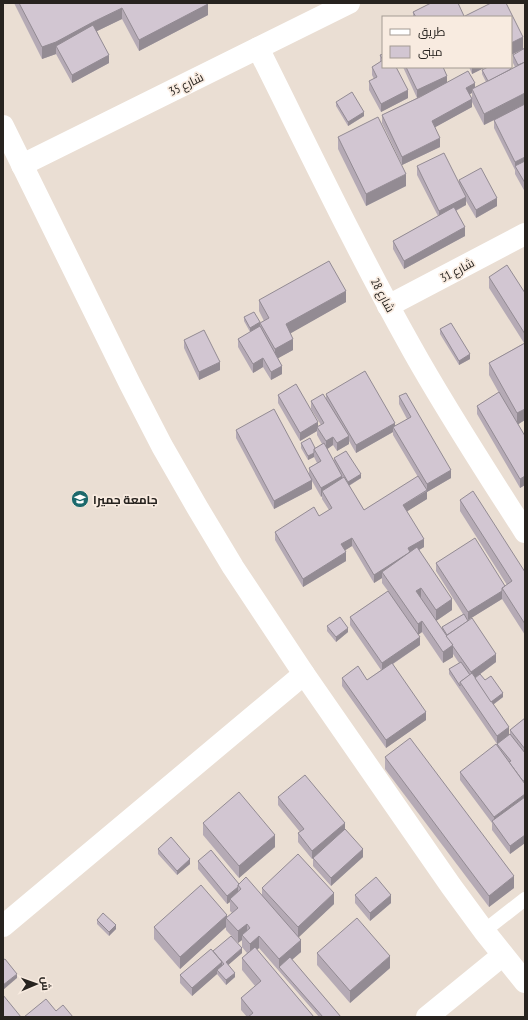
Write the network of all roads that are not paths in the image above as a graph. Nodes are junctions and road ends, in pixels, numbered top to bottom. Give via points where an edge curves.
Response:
1 (349, 3) edge
2 (258, 48) junction
3 (3, 126) edge
4 (22, 165) junction
5 (525, 234) edge
6 (388, 306) junction
7 (525, 532) edge
8 (304, 674) junction
9 (525, 899) edge
10 (3, 926) edge
11 (484, 931) junction
12 (503, 954) junction
13 (525, 982) edge
14 (428, 1017) edge

1 - 2 street, شارع 35
2 - 4 street, شارع 35
2 - 6 street, شارع 28
3 - 4 street
4 - 8 street via 162,446 233,567
5 - 6 street, شارع 31
6 - 7 street, شارع 28 via 434,388
8 - 10 street
8 - 11 street
9 - 11 lane
11 - 12 street
12 - 13 street
12 - 14 street

